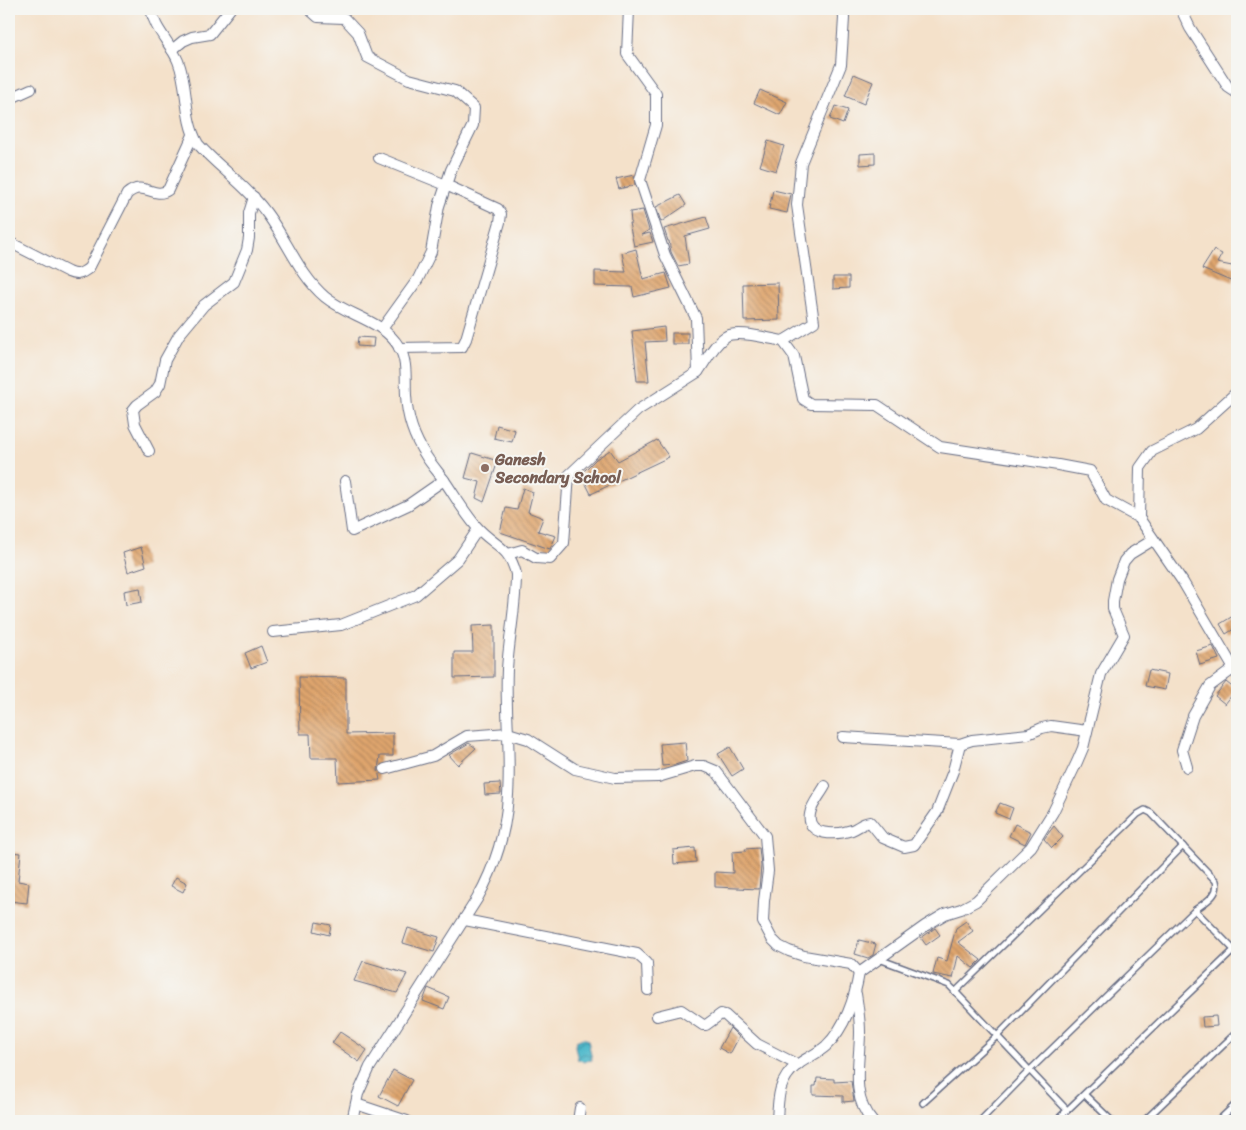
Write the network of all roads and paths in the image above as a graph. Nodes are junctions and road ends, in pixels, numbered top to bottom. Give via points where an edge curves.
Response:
1 (151, 9) edge
2 (230, 9) edge
3 (309, 9) edge
4 (629, 9) edge
5 (843, 9) edge
6 (1181, 9) edge
7 (172, 50) junction
8 (31, 89) dead end
9 (1237, 94) edge
10 (9, 99) edge
11 (193, 135) junction
12 (379, 158) dead end
13 (446, 185) junction
14 (254, 197) junction
15 (9, 242) edge
16 (382, 329) junction
17 (783, 341) junction
18 (399, 348) junction
19 (698, 372) junction
20 (1237, 392) edge
21 (149, 452) dead end
22 (444, 480) junction
23 (345, 481) dead end
24 (1139, 518) junction
25 (478, 529) junction
26 (1153, 540) junction
27 (508, 554) junction
28 (273, 632) dead end
29 (1235, 672) edge
30 (1087, 731) junction
31 (508, 733) junction
32 (844, 737) dead end
33 (960, 744) junction
34 (1187, 767) dead end
35 (385, 769) dead end
36 (825, 786) dead end
37 (1183, 846) junction
38 (1195, 910) junction
39 (465, 920) junction
40 (1236, 952) edge
41 (879, 958) junction
42 (859, 973) junction
43 (648, 990) dead end
44 (956, 992) junction
45 (856, 994) junction
46 (657, 1016) dead end
47 (1237, 1032) edge
48 (997, 1036) junction
49 (798, 1065) junction
50 (1030, 1070) junction
51 (1085, 1095) junction
52 (923, 1103) dead end
53 (1237, 1103) edge
54 (356, 1104) junction
55 (580, 1108) dead end
56 (1068, 1110) junction
57 (352, 1121) edge
58 (407, 1121) edge
59 (578, 1121) edge
60 (777, 1121) edge
61 (872, 1121) edge
62 (980, 1121) edge
63 (1056, 1121) edge
64 (1112, 1121) edge
65 (1144, 1121) edge
66 (1218, 1121) edge

1 - 7 street
2 - 7 street via 210,34 192,37
3 - 13 street via 318,17 344,18 358,33 367,57 409,79 456,92 474,108 473,124
4 - 19 street via 627,54 656,94 656,125 640,180 664,254 696,318
5 - 17 street via 841,65 801,163 797,205 814,322
6 - 9 street via 1228,87
7 - 11 street via 182,73
8 - 10 street
11 - 14 street via 205,152
11 - 15 street via 168,190 156,193 140,187 127,194 89,268 82,273 74,275
12 - 13 street
13 - 16 street via 431,252 418,279
13 - 18 street via 498,209 500,222 462,348
14 - 16 street via 325,297
14 - 21 street via 249,213 247,250 234,282 204,305 179,335 165,360 156,392 133,410 135,424
16 - 18 street
17 - 19 street via 736,333 726,336
17 - 24 street via 794,356 803,399 811,404 877,405 940,447 1090,471 1106,500
18 - 22 street via 406,369 406,396 414,430 426,456
19 - 27 street via 638,410 569,475 564,544 550,559 536,558 522,550
20 - 24 street via 1196,428 1152,452 1140,468
22 - 23 street via 408,505 352,531
22 - 25 street
24 - 26 street
25 - 27 street
25 - 28 street via 458,560 416,595 341,625
26 - 29 street via 1183,582
26 - 30 street via 1124,561 1113,609 1124,635 1101,674
27 - 31 street via 516,585 507,670
29 - 34 street via 1210,686 1193,716 1182,750
30 - 33 street via 1051,726 1028,734
30 - 41 street via 1077,762 1031,847 976,901 945,914
31 - 35 street via 467,736 433,756
31 - 39 street via 508,794 502,838 486,883
31 - 42 street via 528,739 575,769 615,778 658,777 695,766 716,771 765,836 768,871 763,922 772,939 779,946 804,956 851,964
32 - 33 street
33 - 36 street via 937,812 914,845 904,847 883,838 870,822 853,830 830,834 816,830 811,825 810,813
37 - 38 lane via 1218,887
37 - 44 lane via 1150,813 1145,810 1138,814
37 - 48 lane
38 - 40 lane
38 - 50 lane
39 - 43 street via 637,954 647,964
39 - 54 street via 370,1067
40 - 51 lane
41 - 42 street
41 - 44 lane via 949,985
42 - 45 street
44 - 48 lane
45 - 49 street via 827,1045
45 - 61 street via 860,1029 857,1083
46 - 49 street via 681,1010 706,1025 721,1014 754,1042
47 - 65 lane
48 - 50 lane
48 - 52 lane
49 - 60 street via 778,1094
50 - 56 lane
50 - 62 lane
51 - 56 lane
51 - 64 lane
53 - 66 lane
54 - 57 street
54 - 58 street
55 - 59 street
56 - 63 lane

